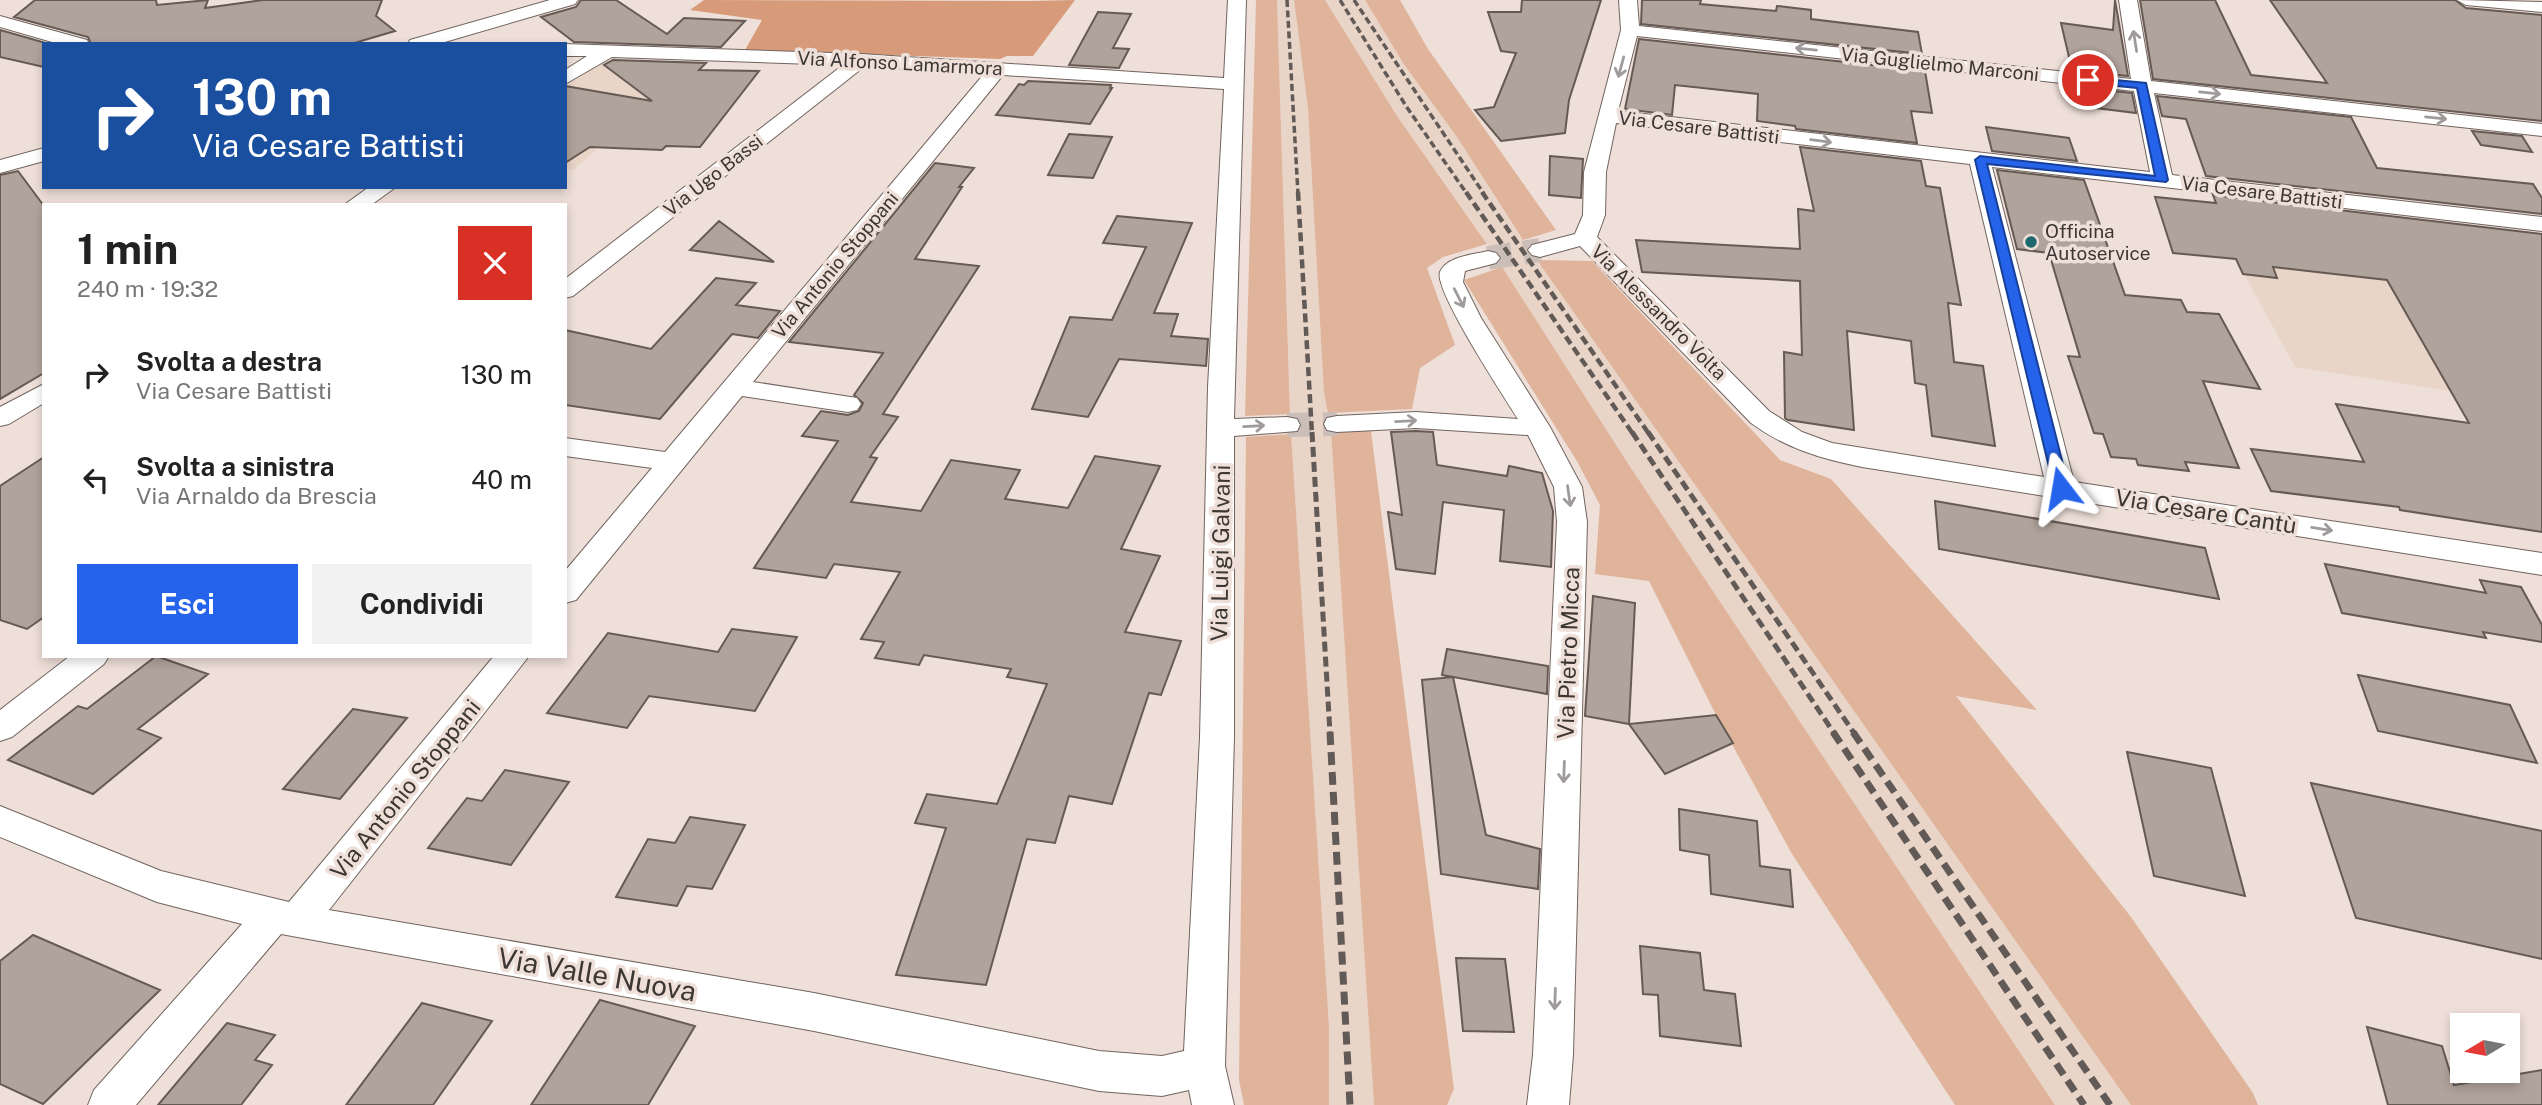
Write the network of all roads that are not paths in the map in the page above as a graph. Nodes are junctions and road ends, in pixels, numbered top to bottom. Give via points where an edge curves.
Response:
1 (569, 0) edge
2 (1237, 0) edge
3 (1628, 0) edge
4 (2128, 0) edge
5 (2466, 0) edge
6 (2542, 7) edge
7 (0, 21) edge
8 (1630, 30) junction
9 (73, 42) edge
10 (425, 42) edge
11 (567, 50) edge
12 (609, 51) junction
13 (861, 60) junction
14 (999, 68) junction
15 (567, 77) edge
16 (1234, 84) junction
17 (2142, 85) junction
18 (1607, 116) junction
19 (2542, 130) edge
20 (42, 154) edge
21 (1980, 160) junction
22 (0, 167) edge
23 (2162, 180) junction
24 (382, 189) edge
25 (358, 203) edge
26 (2542, 225) edge
27 (1585, 238) junction
28 (1540, 250) tunnel mouth
29 (1488, 258) tunnel mouth
30 (567, 289) edge
31 (734, 387) junction
32 (42, 393) edge
33 (849, 404) dead end
34 (0, 418) edge
35 (1337, 424) tunnel mouth
36 (1287, 425) tunnel mouth
37 (1536, 427) junction
38 (1222, 428) junction
39 (1788, 438) joint
40 (567, 447) edge
41 (671, 462) junction
42 (2061, 488) junction
43 (2542, 564) edge
44 (567, 590) edge
45 (90, 658) edge
46 (511, 658) edge
47 (0, 728) edge
48 (0, 821) edge
49 (286, 918) junction
50 (1205, 1066) junction
51 (109, 1105) edge
52 (1213, 1105) edge
53 (1548, 1105) edge

1 - 10 street
2 - 16 street, Via Luigi Galvani
3 - 8 street, Via Alessandro Volta
17 -> 4 street
5 - 6 street
7 - 9 street
17 -> 8 street, Via Guglielmo Marconi
8 -> 18 street, Via Alessandro Volta
11 - 12 street, Via Alfonso Lamarmora
12 - 13 street, Via Alfonso Lamarmora
12 - 15 street
13 - 14 street, Via Alfonso Lamarmora
13 - 30 street, Via Ugo Bassi
14 - 16 street, Via Alfonso Lamarmora
14 - 31 street, Via Antonio Stoppani
16 - 38 street, Via Luigi Galvani
17 -> 19 street, Via Guglielmo Marconi
17 - 23 street
18 -> 21 street, Via Cesare Battisti
18 - 27 street, Via Alessandro Volta via 1595,172 1594,215
20 - 22 street
21 - 23 street, Via Cesare Battisti
21 - 42 street
23 - 26 street, Via Cesare Battisti
24 - 25 street
27 - 28 street
27 - 39 street, Via Alessandro Volta via 1760,417
29 -> 37 street, Via Pietro Micca via 1457,266 1451,282
31 - 33 street
31 - 41 street, Via Antonio Stoppani
32 - 34 street
35 -> 37 street via 1416,420
38 -> 36 street
37 -> 53 street, Via Pietro Micca via 1568,487 1572,522
38 - 50 street, Via Luigi Galvani
39 - 42 street, Via Cesare Cantù via 1829,452
40 - 41 street
41 - 44 street, Via Antonio Stoppani
42 -> 43 street, Via Cesare Cantù
45 - 47 street
46 - 49 street, Via Antonio Stoppani
48 - 49 street, Via Valle Nuova via 157,886
49 - 50 street, Via Valle Nuova via 814,1012 1099,1071 1162,1076
49 - 51 street, Via Antonio Stoppani
50 - 52 street, Via Luigi Galvani

